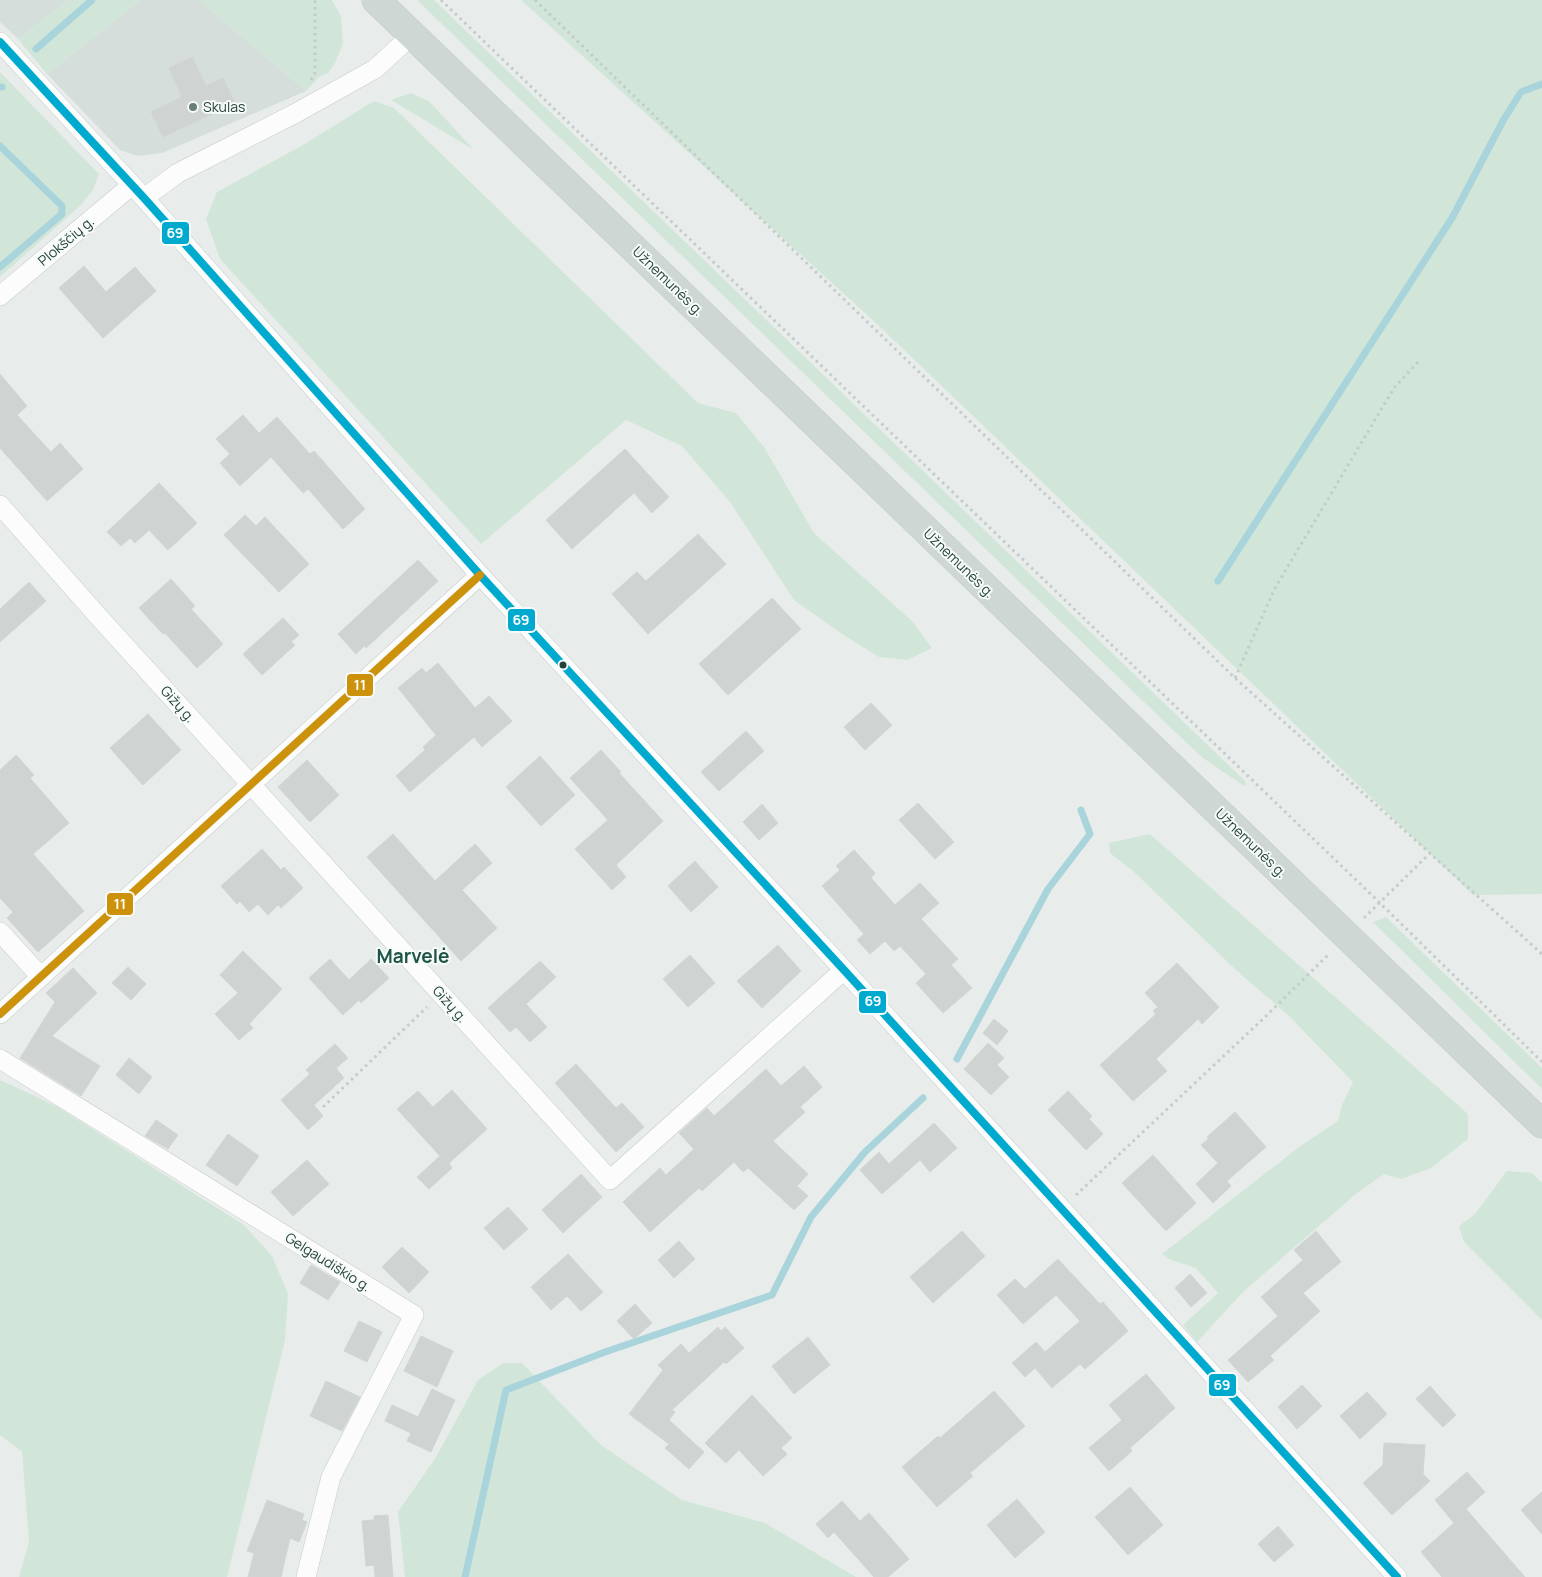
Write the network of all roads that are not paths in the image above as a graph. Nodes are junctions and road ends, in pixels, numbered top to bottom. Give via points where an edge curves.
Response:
1 (376, 0) edge
2 (412, 35) junction
3 (0, 42) edge
4 (138, 192) junction
5 (0, 296) edge
6 (0, 505) edge
7 (480, 575) junction
8 (251, 785) junction
9 (0, 932) edge
10 (844, 970) junction
11 (41, 977) junction
12 (0, 1014) edge
13 (0, 1059) edge
14 (1542, 1124) edge
15 (306, 1577) edge
16 (1397, 1577) edge

1 - 2 main road, Užnemunės g.
2 - 4 street, Plokščių g. via 374,69 296,113
2 - 14 main road, Užnemunės g.
3 - 4 street
4 - 5 street, Plokščių g.
4 - 7 street
6 - 8 street, Gižų g.
7 - 8 street
7 - 10 street
8 - 10 street, Gižų g. via 610,1180
8 - 11 street
9 - 11 street
10 - 16 street
11 - 12 street
13 - 15 street, Gelgaudiškio g. via 414,1315 331,1478

